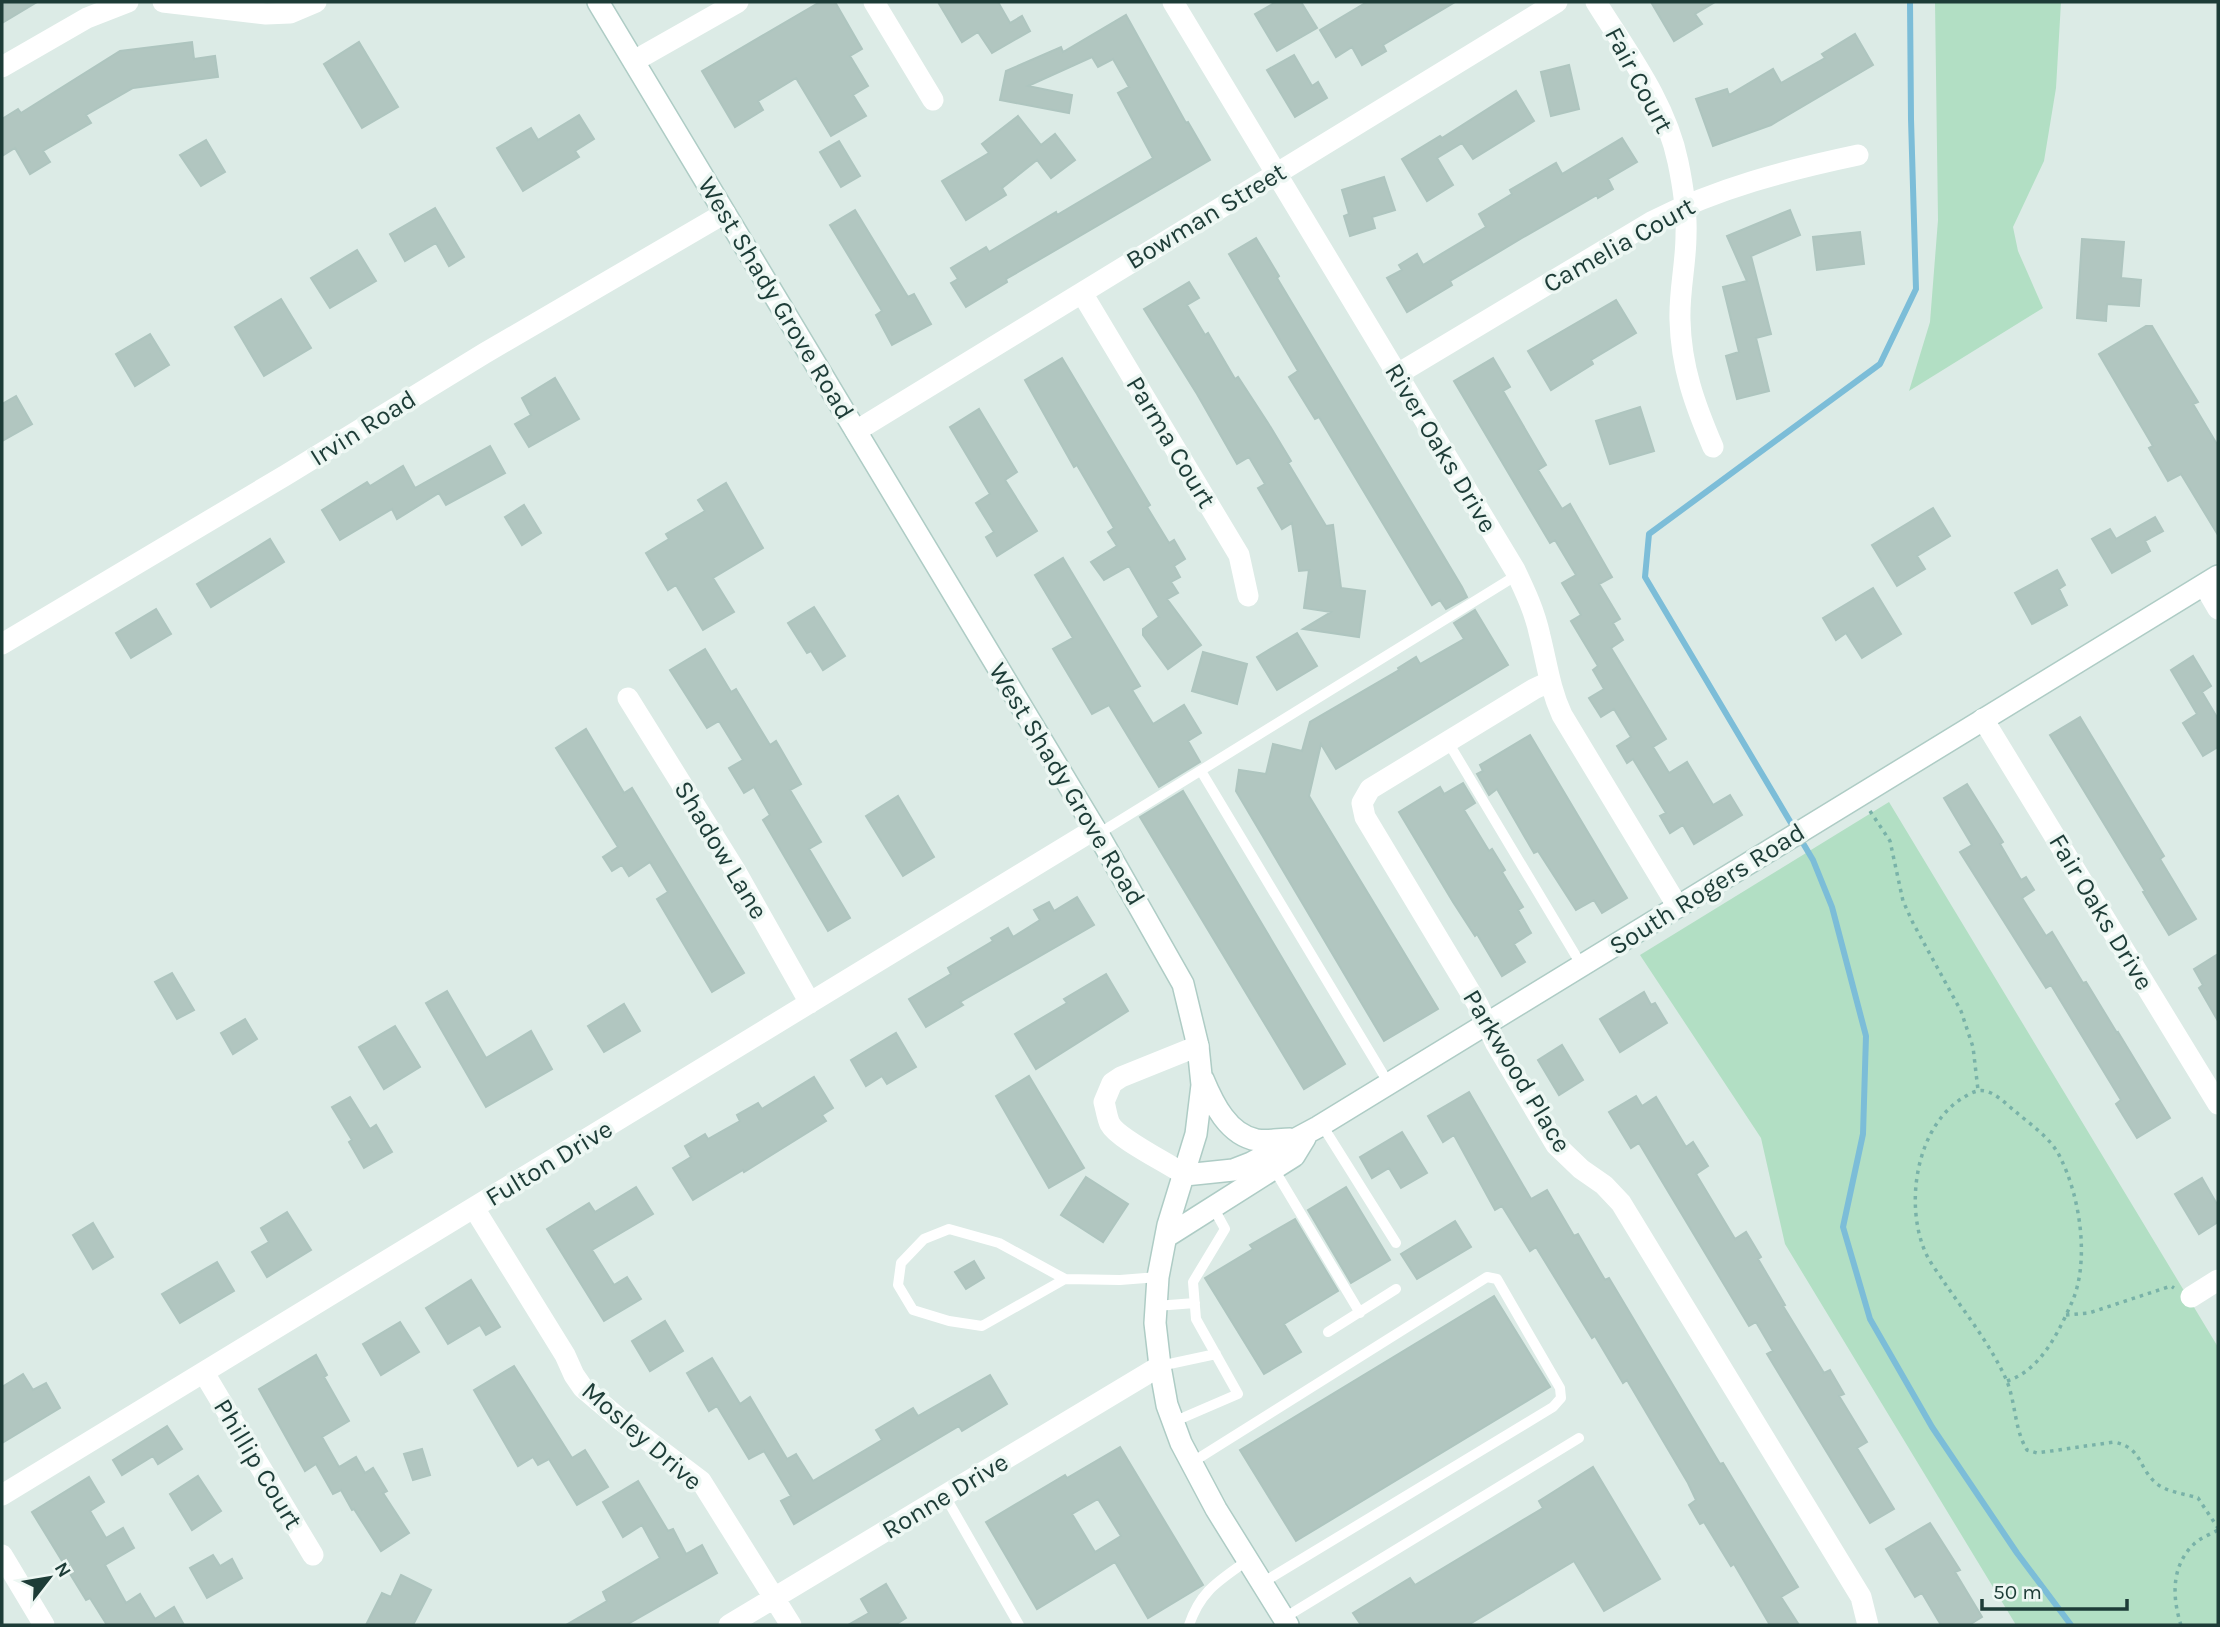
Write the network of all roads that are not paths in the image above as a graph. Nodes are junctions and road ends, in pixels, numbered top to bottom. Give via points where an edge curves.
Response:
1 (128, 2) edge
2 (163, 2) edge
3 (316, 2) edge
4 (598, 2) edge
5 (738, 2) edge
6 (874, 2) edge
7 (1173, 2) edge
8 (1557, 2) edge
9 (1596, 2) edge
10 (203, 4) edge
11 (634, 61) junction
12 (2, 67) edge
13 (933, 100) dead end
14 (1858, 155) dead end
15 (1276, 174) junction
16 (1685, 205) junction
17 (725, 213) junction
18 (1082, 293) junction
19 (1396, 375) junction
20 (856, 431) junction
21 (1713, 447) dead end
22 (1517, 576) junction
23 (2211, 580) edge
24 (1248, 596) dead end
25 (2218, 609) edge
26 (2, 644) edge
27 (1549, 682) junction
28 (628, 698) dead end
29 (1983, 719) junction
30 (1448, 742) junction
31 (1200, 771) junction
32 (1096, 832) junction
33 (1678, 906) junction
34 (1582, 966) junction
35 (810, 1003) junction
36 (1486, 1024) junction
37 (1198, 1046) junction
38 (1201, 1073) junction
39 (1389, 1084) junction
40 (2218, 1104) edge
41 (1309, 1132) junction
42 (1275, 1169) junction
43 (1185, 1175) junction
44 (1213, 1207) junction
45 (474, 1208) junction
46 (1166, 1237) junction
47 (1396, 1243) dead end
48 (1158, 1277) junction
49 (1065, 1279) junction
50 (2218, 1280) edge
51 (1396, 1289) dead end
52 (2191, 1297) road end
53 (1195, 1303) junction
54 (1156, 1306) junction
55 (1360, 1312) junction
56 (1328, 1332) dead end
57 (1216, 1354) junction
58 (1160, 1366) junction
59 (204, 1373) junction
60 (1173, 1422) junction
61 (1579, 1438) dead end
62 (1191, 1463) junction
63 (2, 1494) edge
64 (945, 1496) junction
65 (2, 1555) edge
66 (313, 1555) dead end
67 (1248, 1560) junction
68 (1262, 1583) junction
69 (775, 1598) junction
70 (1286, 1623) edge
71 (44, 1625) edge
72 (729, 1625) edge
73 (792, 1625) edge
74 (1019, 1625) edge
75 (1189, 1625) edge
76 (1868, 1625) edge

1 - 12 street via 87,18
2 - 10 street
3 - 10 street via 290,13 266,14
4 - 11 street, West Shady Grove Road
5 - 11 street
6 - 13 street
7 - 15 street, River Oaks Drive
8 - 15 street, Bowman Street
9 - 16 street, Fair Court via 1664,120 1678,159
11 - 17 street, West Shady Grove Road
14 - 16 street, Camelia Court via 1744,183
15 - 18 street, Bowman Street
15 - 19 street, River Oaks Drive
16 - 19 street, Camelia Court
16 - 21 street, Fair Court via 1680,323 1692,398
17 - 20 street, West Shady Grove Road
17 - 26 street, Irvin Road
18 - 20 street, Bowman Street
18 - 24 street, Parma Court via 1239,555
19 - 22 street, River Oaks Drive
20 - 32 street, West Shady Grove Road
22 - 27 street, River Oaks Drive via 1531,604
22 - 31 lane
23 - 25 street
23 - 29 street, South Rogers Road
27 - 30 street, Parkwood Place
27 - 33 street, River Oaks Drive via 1562,715
28 - 35 street, Shadow Lane via 735,870
29 - 33 street, South Rogers Road
29 - 40 street, Fair Oaks Drive
30 - 34 lane
30 - 36 street, Parkwood Place via 1370,789 1363,809
31 - 32 lane
31 - 39 lane
32 - 35 street, Fulton Drive
32 - 37 street, West Shady Grove Road via 1183,984
33 - 34 street, South Rogers Road
34 - 36 street, South Rogers Road
35 - 45 street, Fulton Drive
36 - 39 street, South Rogers Road
36 - 76 street, Parkwood Place via 1556,1145 1621,1203 1861,1597
37 - 38 street, West Shady Grove Road
37 - 43 street via 1121,1077 1112,1083 1104,1102 1117,1132
38 - 41 street via 1213,1103 1239,1132 1256,1140
38 - 43 street, West Shady Grove Road via 1196,1134
39 - 41 street, South Rogers Road
41 - 42 street via 1294,1156
41 - 43 street, South Rogers Road via 1233,1170
41 - 47 lane
42 - 44 street
42 - 55 lane
43 - 46 street, West Shady Grove Road
44 - 46 street
44 - 53 lane via 1225,1230 1193,1282
45 - 59 street, Fulton Drive
45 - 69 street, Mosley Drive via 583,1388 701,1481
46 - 48 street, West Shady Grove Road
48 - 49 lane
48 - 54 street, West Shady Grove Road
49 - 49 lane via 999,1243 949,1229 925,1239 901,1263 898,1285 913,1310 982,1326
50 - 52 street
51 - 55 lane
53 - 54 lane
53 - 57 lane via 1196,1319
54 - 58 street, West Shady Grove Road
55 - 56 lane
57 - 58 lane
57 - 60 lane via 1238,1394
58 - 60 street, West Shady Grove Road
58 - 64 street, Ronne Drive
59 - 63 street, Fulton Drive
59 - 66 street, Phillip Court
60 - 62 street, West Shady Grove Road
61 - 70 lane
62 - 67 street, West Shady Grove Road
62 - 68 lane via 1487,1277 1497,1279 1560,1388 1561,1398
64 - 69 street, Ronne Drive
64 - 74 lane
65 - 71 street
67 - 68 street, West Shady Grove Road
67 - 75 lane via 1214,1585 1196,1605
68 - 70 street, West Shady Grove Road
69 - 72 street, Ronne Drive
69 - 73 street, Mosley Drive

